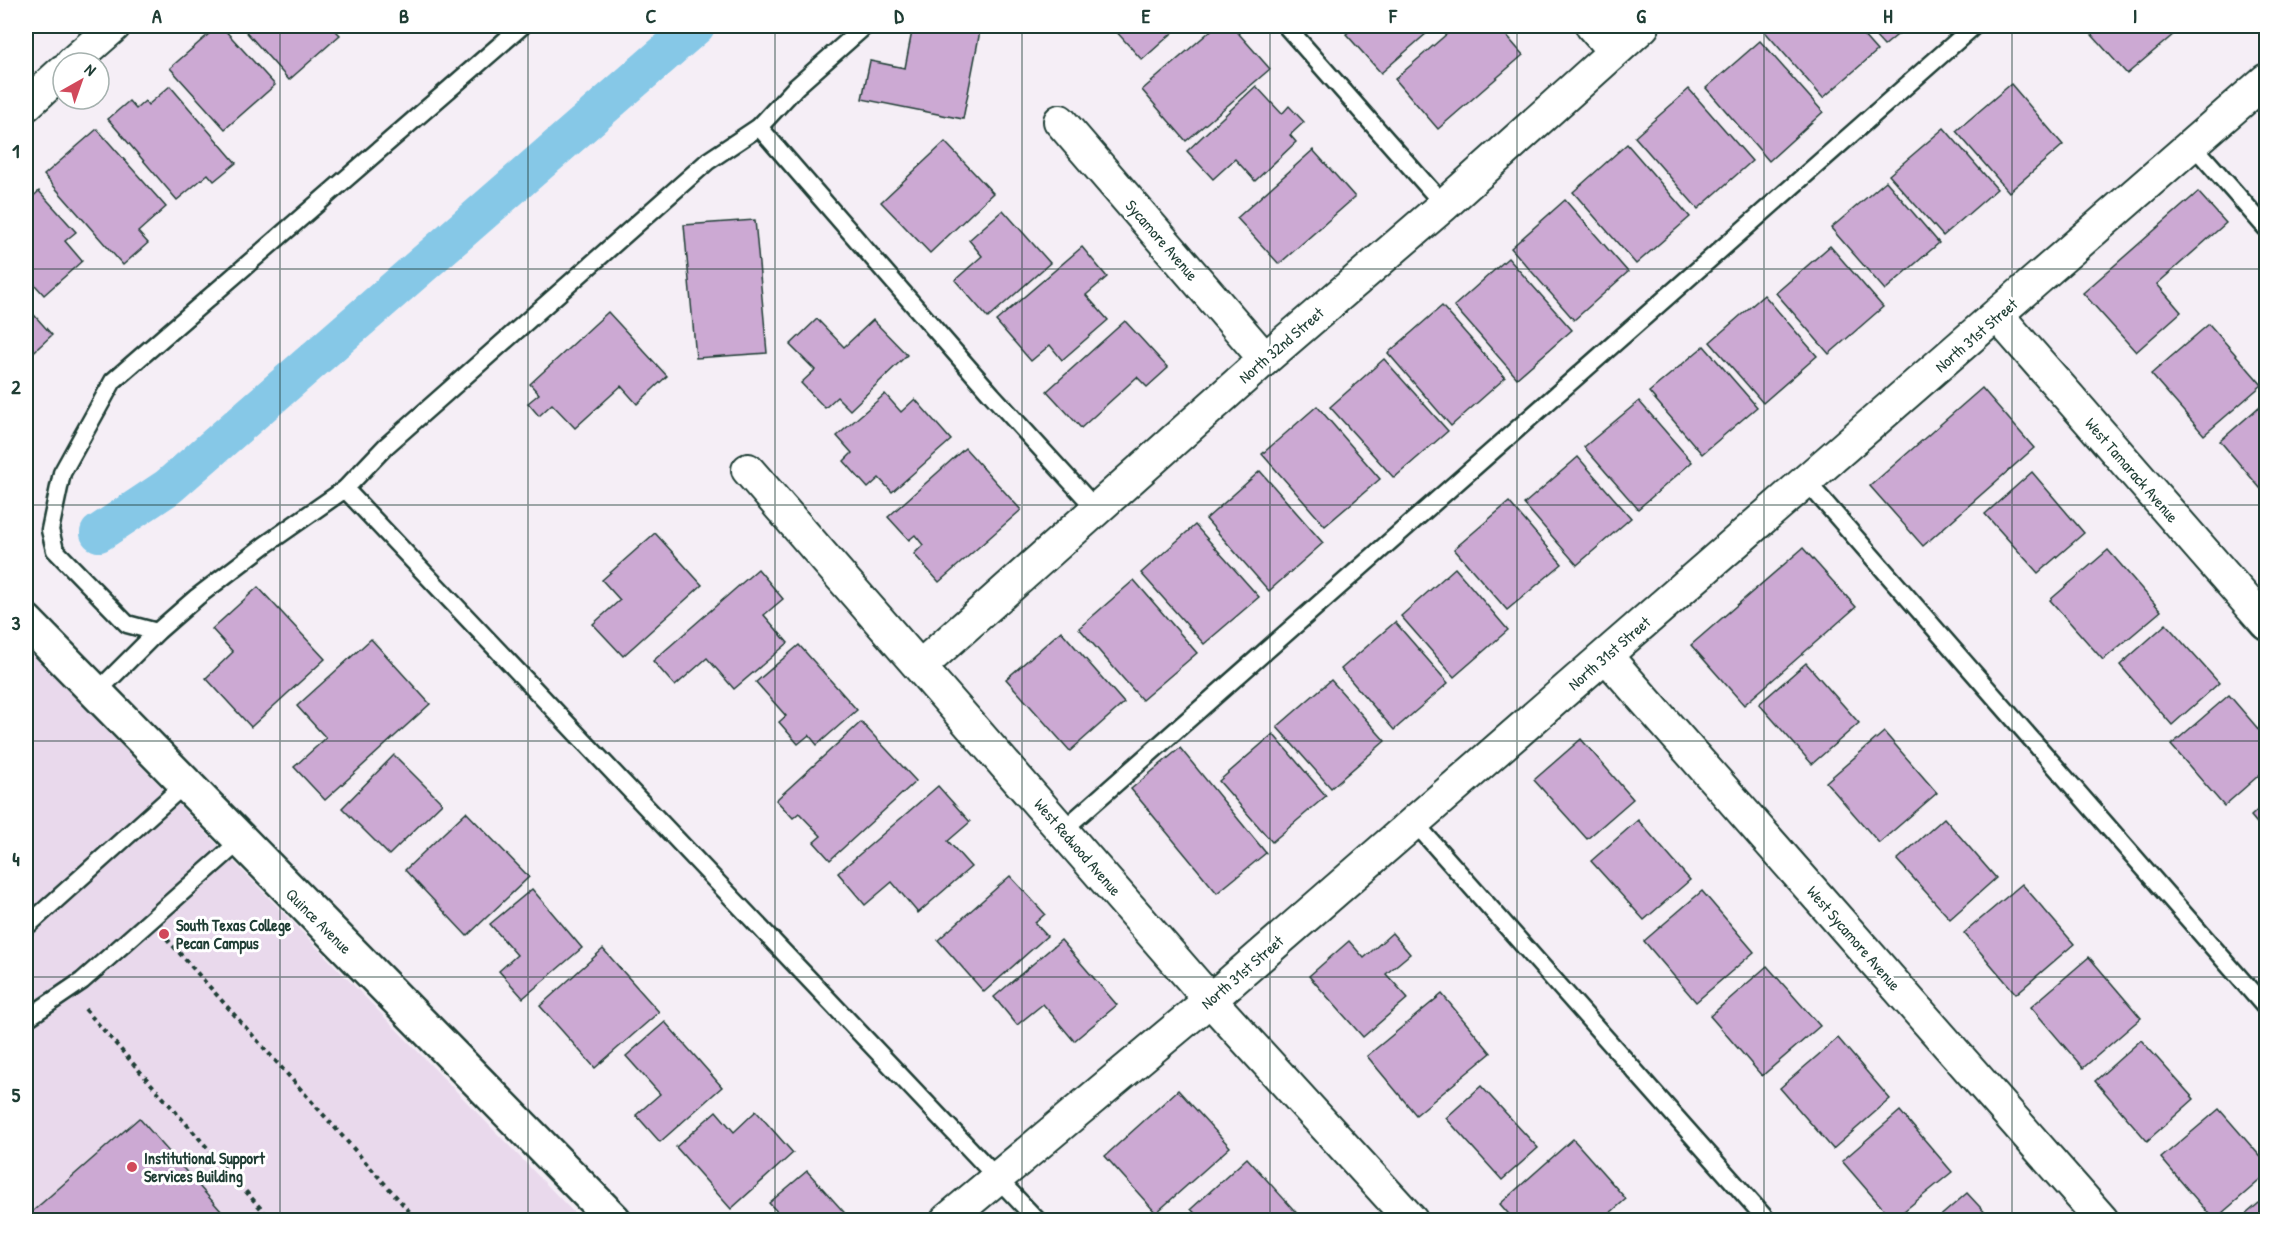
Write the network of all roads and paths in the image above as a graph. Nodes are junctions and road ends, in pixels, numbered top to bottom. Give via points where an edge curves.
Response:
1 (114, 26) edge
2 (522, 26) edge
3 (865, 26) edge
4 (1286, 26) edge
5 (1592, 26) edge
6 (1643, 26) edge
7 (1974, 26) edge
8 (86, 51) edge
9 (1614, 51) junction
10 (2266, 80) edge
11 (51, 82) edge
12 (26, 105) edge
13 (1060, 121) dead end
14 (759, 127) junction
15 (2193, 145) junction
16 (1444, 205) junction
17 (2266, 228) edge
18 (1998, 316) junction
19 (1265, 359) junction
20 (748, 470) dead end
21 (1807, 482) junction
22 (345, 489) junction
23 (1096, 510) junction
24 (26, 621) edge
25 (2266, 623) edge
26 (157, 632) junction
27 (1606, 656) junction
28 (921, 666) junction
29 (96, 693) junction
30 (185, 784) junction
31 (1414, 822) junction
32 (1063, 830) junction
33 (240, 840) junction
34 (26, 927) edge
35 (165, 938) dead end
36 (1210, 1000) junction
37 (82, 1006) dead end
38 (2266, 1008) edge
39 (26, 1018) edge
40 (999, 1179) junction
41 (271, 1221) edge
42 (417, 1221) edge
43 (614, 1221) edge
44 (947, 1221) edge
45 (1038, 1221) edge
46 (1411, 1221) edge
47 (1767, 1221) edge
48 (2102, 1221) edge

1 - 8 street
2 - 26 lane via 113,381 62,473 50,530 55,550 127,624
3 - 14 lane via 796,87
4 - 16 lane
5 - 9 street
6 - 9 street, North 32nd Street
7 - 32 lane
9 - 16 street, North 32nd Street
10 - 15 street, North 31st Street
11 - 12 street
13 - 19 street, Sycamore Avenue
14 - 22 lane via 708,161 386,446
14 - 23 lane
15 - 17 lane
15 - 18 street, North 31st Street
16 - 19 street, North 32nd Street
18 - 21 street, North 31st Street
18 - 25 street, West Tamarack Avenue
19 - 23 street, North 32nd Street
20 - 28 street, West Redwood Avenue
21 - 27 street, North 31st Street
21 - 38 lane
22 - 26 lane via 265,544
22 - 40 lane
23 - 28 street, North 32nd Street
24 - 29 street, Quince Avenue
26 - 29 lane
27 - 31 street, North 31st Street
27 - 48 street, West Sycamore Avenue
28 - 32 street, West Redwood Avenue
29 - 30 street, Quince Avenue
30 - 33 street, Quince Avenue
30 - 34 lane
31 - 36 street, North 31st Street
31 - 47 lane
32 - 36 street, West Redwood Avenue
33 - 39 lane via 82,981
33 - 43 street, Quince Avenue
35 - 42 path
36 - 40 street, North 31st Street
36 - 46 street, West Redwood Avenue
37 - 41 path
40 - 44 street, North 31st Street
40 - 45 lane

